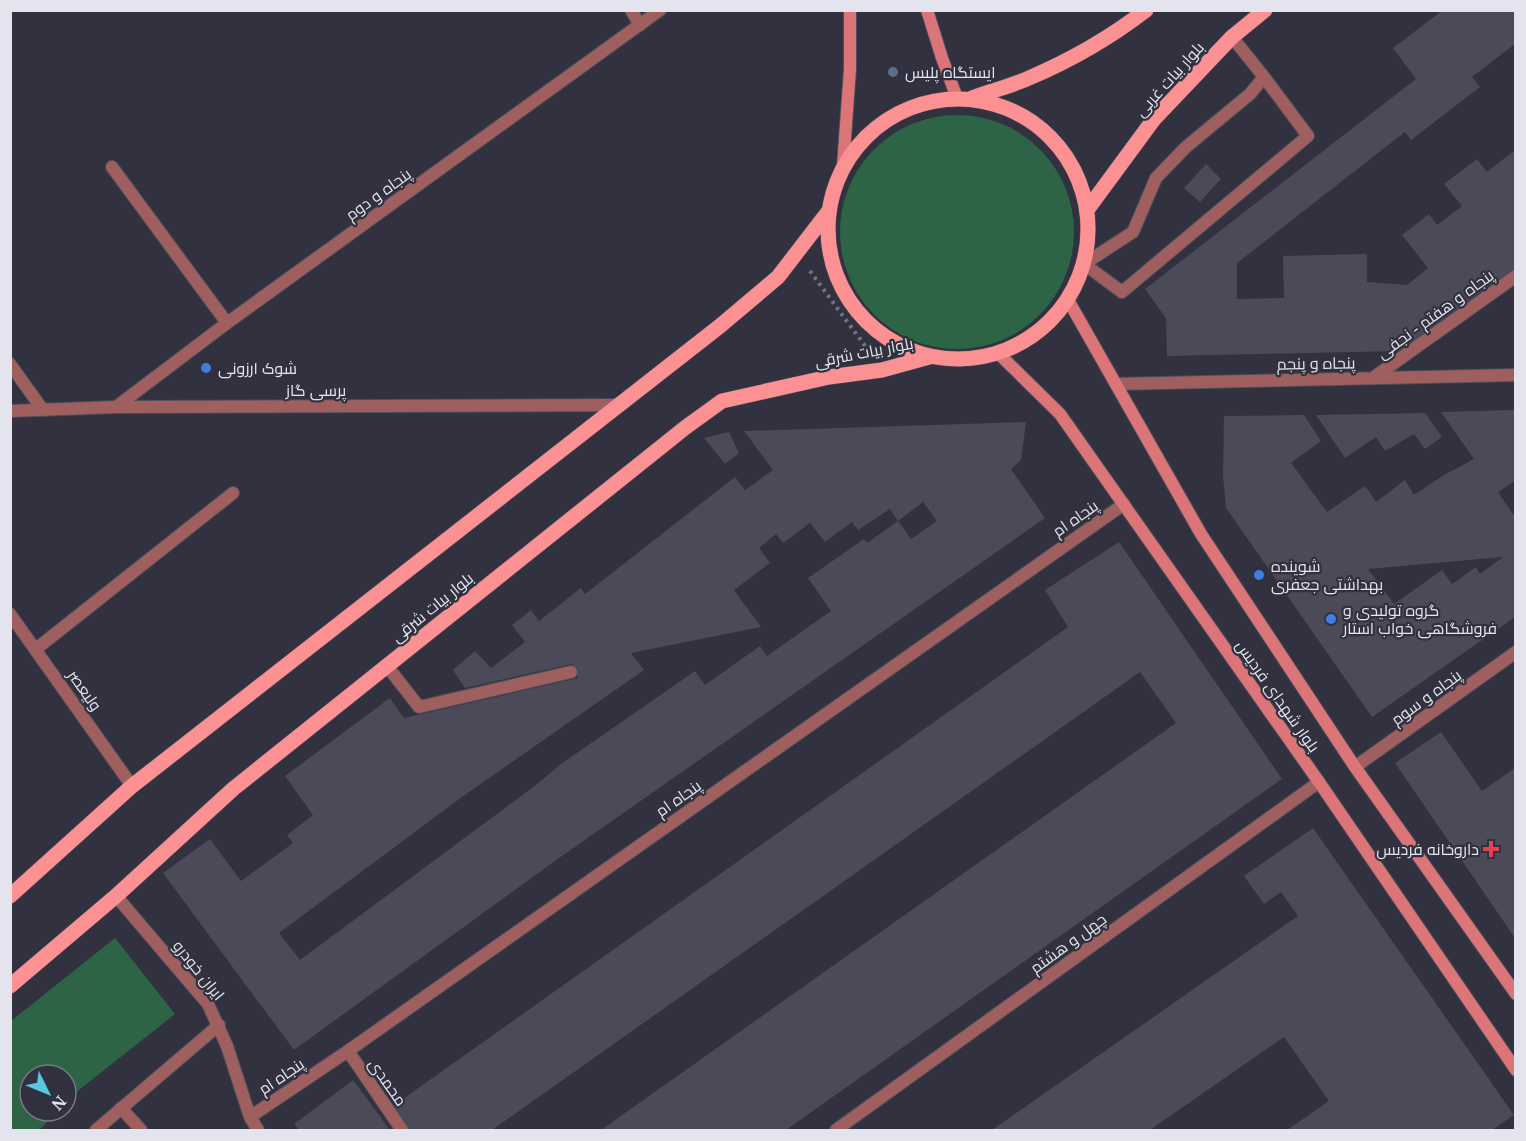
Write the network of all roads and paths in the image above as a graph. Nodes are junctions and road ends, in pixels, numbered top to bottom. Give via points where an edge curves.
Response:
1 (631, 10) edge
2 (660, 10) edge
3 (850, 10) edge
4 (927, 10) edge
5 (1146, 10) edge
6 (1265, 10) edge
7 (640, 25) junction
8 (1232, 38) junction
9 (1264, 77) junction
10 (965, 98) junction
11 (843, 166) junction
12 (112, 167) dead end
13 (1088, 210) junction
14 (828, 212) junction
15 (796, 253) junction
16 (1084, 264) junction
17 (1515, 276) edge
18 (1068, 300) junction
19 (227, 323) junction
20 (998, 353) junction
21 (929, 357) junction
22 (10, 364) edge
23 (882, 370) junction
24 (1515, 375) edge
25 (1373, 378) junction
26 (1116, 384) junction
27 (621, 405) junction
28 (116, 407) junction
29 (43, 410) junction
30 (10, 411) edge
31 (233, 493) dead end
32 (1124, 504) junction
33 (10, 614) edge
34 (36, 649) junction
35 (1515, 652) edge
36 (387, 666) junction
37 (571, 672) dead end
38 (1355, 767) junction
39 (1319, 782) junction
40 (132, 786) junction
41 (10, 896) edge
42 (116, 896) junction
43 (10, 986) edge
44 (1515, 994) edge
45 (219, 1025) junction
46 (348, 1052) junction
47 (1515, 1070) edge
48 (121, 1108) junction
49 (250, 1117) junction
50 (96, 1131) edge
51 (141, 1131) edge
52 (258, 1131) edge
53 (402, 1131) edge
54 (836, 1131) edge

1 - 7 street
2 - 7 street, پنجاه و دوم
3 - 11 main road
4 - 10 main road via 942,58
5 - 10 main road via 1030,78
6 - 8 main road, بلوار بیات غربی
7 - 19 street, پنجاه و دوم
8 - 9 street
8 - 13 main road, بلوار بیات غربی via 1154,119
9 - 16 street via 1156,178 1134,232
9 - 16 street via 1308,136 1122,292
10 - 11 main road via 912,106 884,121 861,141
10 - 13 main road via 1005,107 1036,123 1060,147 1078,177
11 - 14 main road
12 - 19 street
13 - 16 main road
14 - 15 main road
14 - 21 main road via 829,250 840,287 862,319 893,342
15 - 23 path
15 - 27 main road via 778,277
16 - 18 main road
17 - 25 street, پنجاه و هفتم - نجفی
18 - 20 main road via 1037,333
18 - 26 main road, بلوار شهدای فردیس
19 - 28 street, پنجاه و دوم
20 - 21 main road via 963,360
20 - 32 main road, بلوار شهدای فردیس via 1060,414
21 - 23 main road, بلوار بیات شرقی
22 - 29 street
23 - 36 main road, بلوار بیات شرقی via 829,376 722,401
24 - 25 street, پنجاه و پنجم
25 - 26 street, پنجاه و پنجم
26 - 38 main road, بلوار شهدای فردیس via 1201,534
27 - 28 street, پرسی گاز
27 - 40 main road
28 - 29 street, پرسی گاز
29 - 30 street, پرسی گاز
31 - 34 street
32 - 39 main road, بلوار شهدای فردیس
32 - 46 street, پنجاه ام
33 - 34 street, ولیعصر
34 - 40 street, ولیعصر
35 - 38 street, پنجاه و سوم
36 - 37 street via 419,707
36 - 42 main road, بلوار بیات شرقی via 233,789
38 - 44 main road, بلوار شهدای فردیس
39 - 47 main road, بلوار شهدای فردیس
39 - 54 street, چهل و هشتم
40 - 41 main road
42 - 43 main road, بلوار بیات شرقی
42 - 45 street, ایران خودرو via 208,1004
45 - 48 street, ایران خودرو
45 - 49 street
46 - 49 street, پنجاه ام
46 - 53 street, محمدی
48 - 50 street, ایران خودرو
48 - 51 street
49 - 52 street

